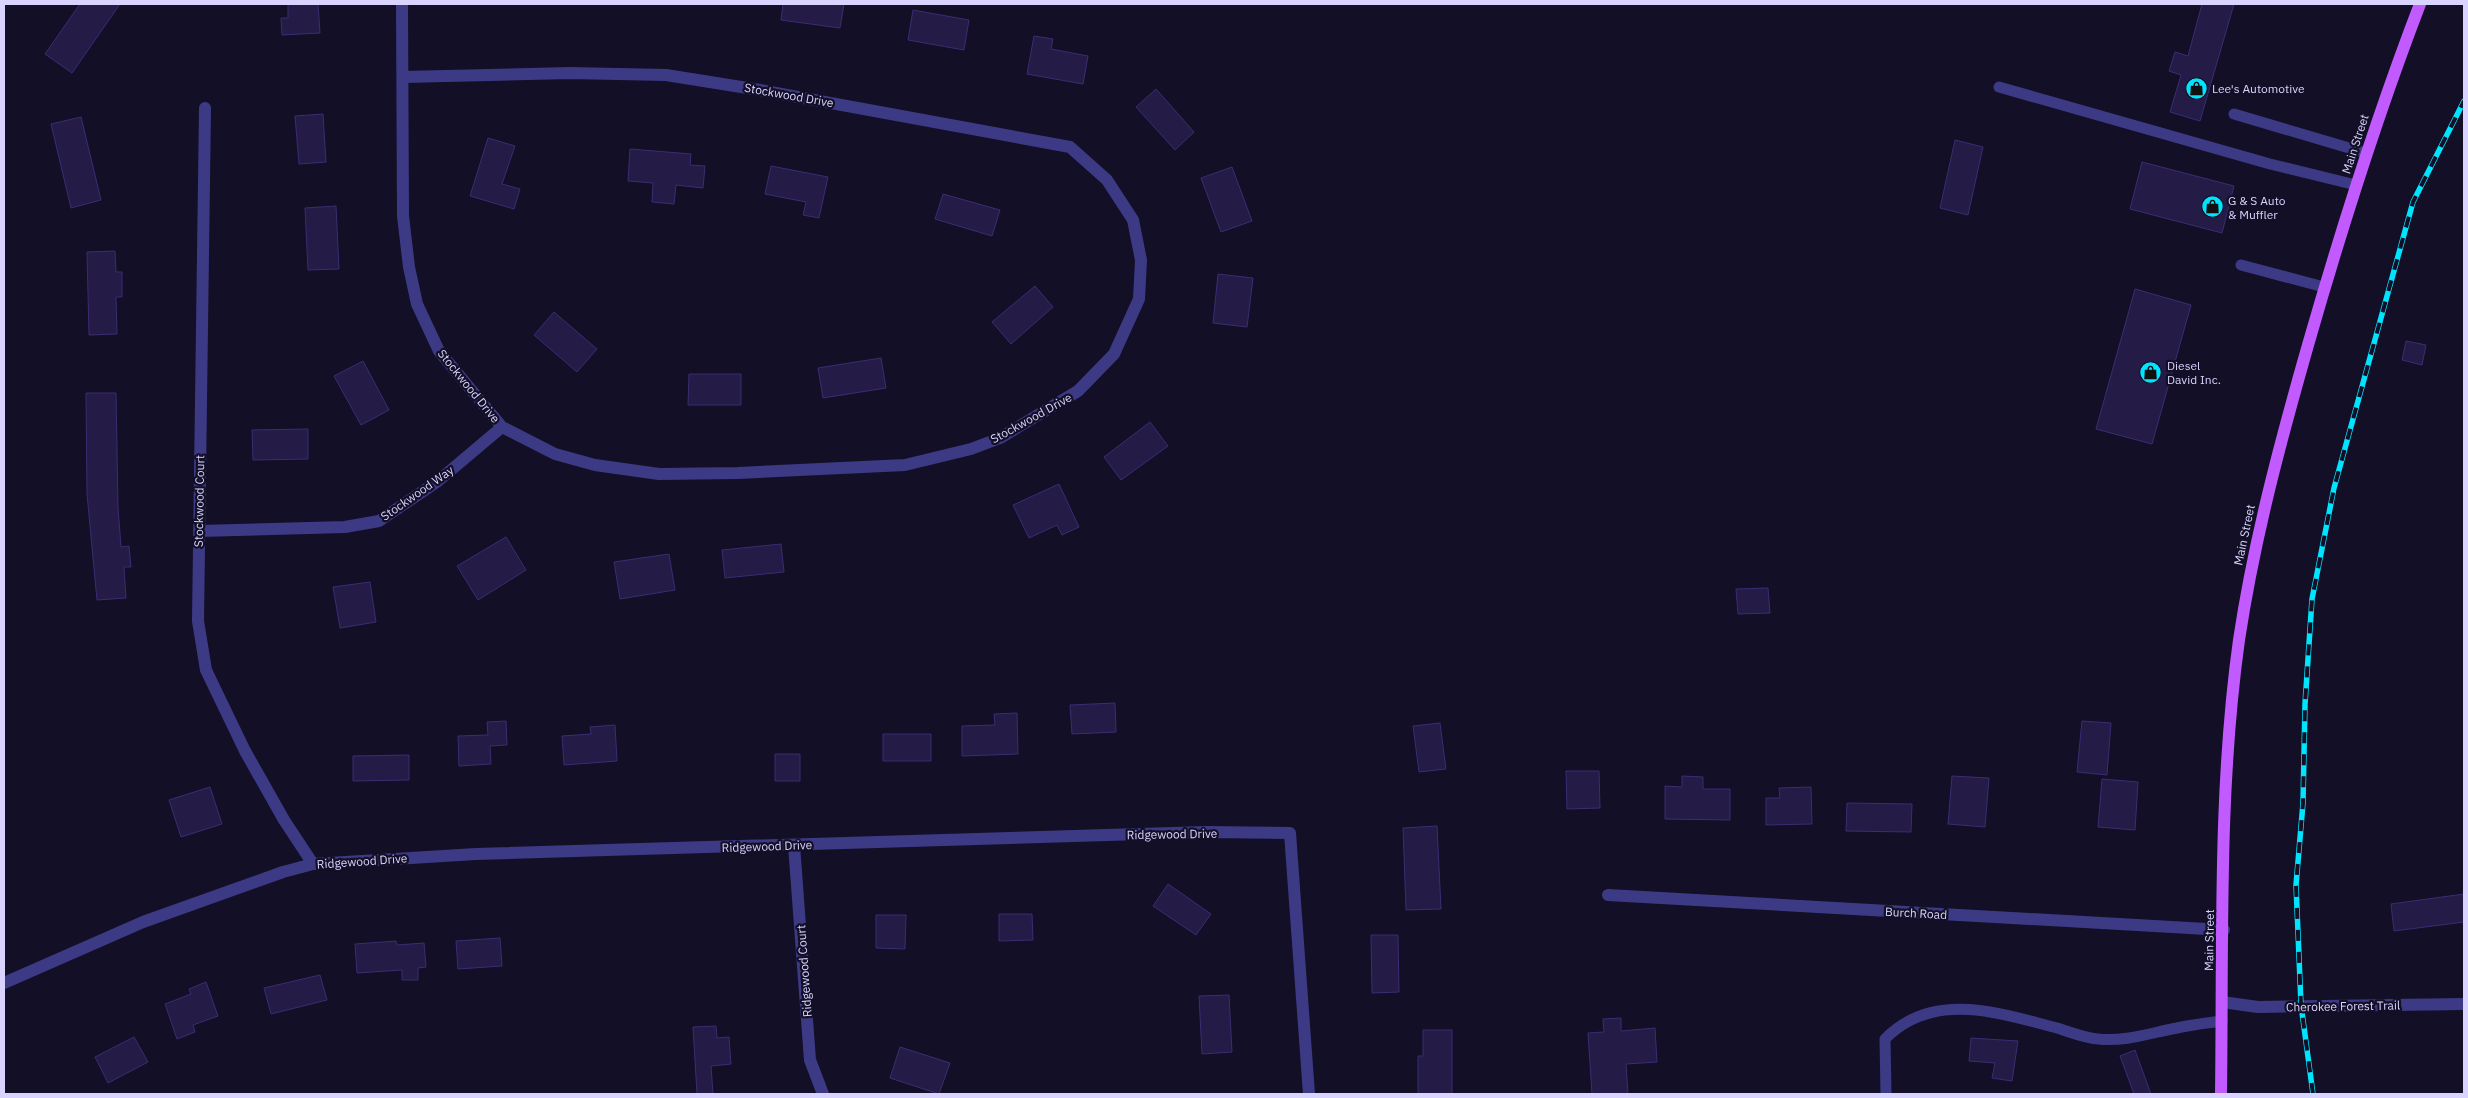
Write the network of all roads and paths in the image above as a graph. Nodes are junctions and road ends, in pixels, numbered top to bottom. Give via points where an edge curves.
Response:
1 (402, 4) edge
2 (2420, 4) edge
3 (404, 77) junction
4 (2000, 87) dead end
5 (205, 108) dead end
6 (2234, 114) dead end
7 (2366, 153) junction
8 (2356, 185) junction
9 (2241, 265) dead end
10 (2324, 287) junction
11 (502, 428) junction
12 (199, 531) junction
13 (794, 845) junction
14 (314, 864) junction
15 (1608, 895) dead end
16 (2224, 930) junction
17 (4, 983) edge
18 (2222, 1002) junction
19 (2464, 1004) edge
20 (2222, 1021) junction
21 (823, 1094) edge
22 (1309, 1094) edge
23 (1886, 1094) edge
24 (2221, 1094) edge

1 - 3 street, Stockwood Drive
2 - 7 main road, Main Street
3 - 11 street, Stockwood Drive via 404,216 409,267 417,304 439,352
3 - 11 street, Stockwood Drive via 570,73 666,75 1070,147 1107,180 1133,220 1142,260 1138,299 1114,354 1078,392 1000,438 971,449 905,465 659,474 555,454
4 - 8 lane via 2270,164
5 - 12 street, Stockwood Court
6 - 7 lane
7 - 8 main road, Main Street
8 - 10 main road, Main Street
9 - 10 lane
10 - 16 main road, Main Street via 2275,460 2239,641 2226,770
11 - 12 street, Stockwood Way via 438,481 379,521 345,527
12 - 14 street, Stockwood Court via 198,621 206,670 255,768 284,820
13 - 14 street, Ridgewood Drive via 476,854
13 - 21 street, Ridgewood Court via 810,1060
13 - 22 street, Ridgewood Drive via 1206,832 1290,833
14 - 17 street, Ridgewood Drive via 143,922
15 - 16 street, Burch Road
16 - 18 main road, Main Street
18 - 19 street, Cherokee Forest Trail via 2258,1007
18 - 20 main road, Main Street
20 - 23 lane via 2126,1039 2097,1039 1972,1009 1948,1008 1921,1015 1898,1026 1885,1039
20 - 24 main road, Main Street

